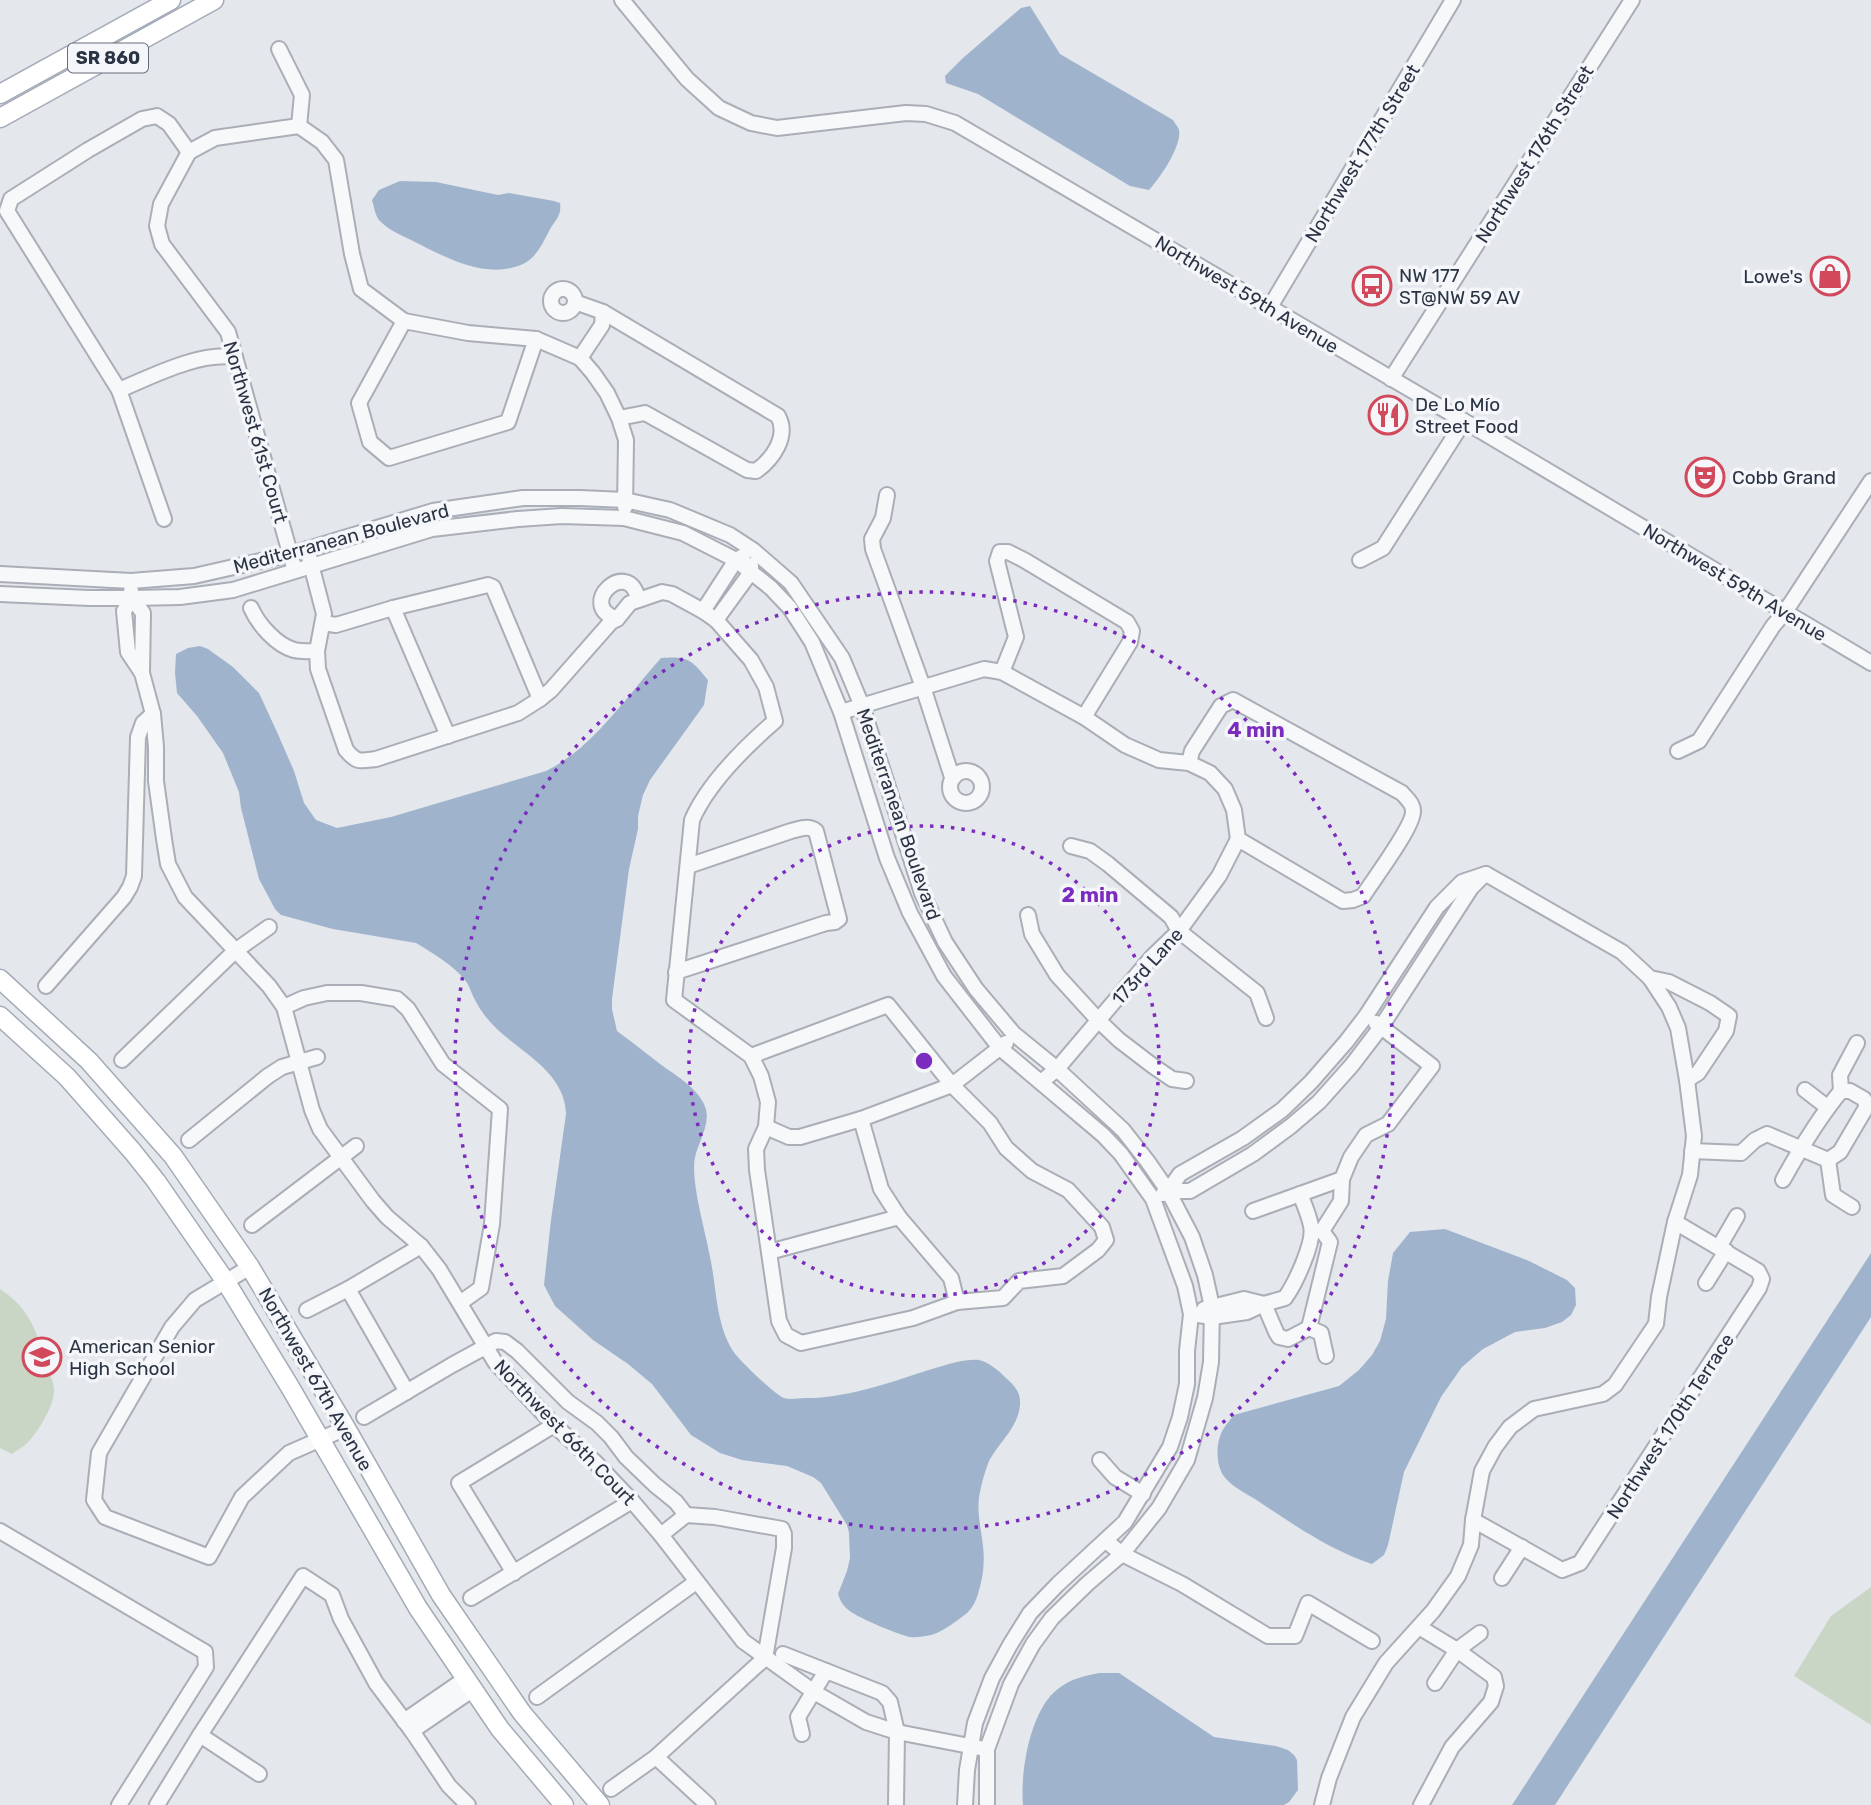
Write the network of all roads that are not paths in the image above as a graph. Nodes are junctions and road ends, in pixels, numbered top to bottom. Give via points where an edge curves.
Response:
1 (171, 0) edge
2 (214, 0) edge
3 (622, 0) edge
4 (1453, 0) edge
5 (1632, 0) edge
6 (279, 49) dead end
7 (0, 94) edge
8 (1, 115) edge
9 (299, 126) junction
10 (189, 152) junction
11 (575, 302) dead end
12 (1270, 307) junction
13 (603, 312) junction
14 (404, 321) junction
15 (536, 340) junction
16 (235, 357) junction
17 (580, 358) junction
18 (1391, 379) junction
19 (120, 390) junction
20 (619, 418) junction
21 (1464, 421) junction
22 (1871, 481) edge
23 (887, 495) dead end
24 (625, 500) junction
25 (624, 518) junction
26 (164, 519) dead end
27 (307, 549) junction
28 (753, 550) junction
29 (291, 554) junction
30 (736, 560) junction
31 (1360, 560) dead end
32 (313, 565) junction
33 (296, 571) junction
34 (751, 572) junction
35 (0, 574) edge
36 (131, 581) junction
37 (0, 594) edge
38 (132, 598) junction
39 (638, 599) junction
40 (251, 608) dead end
41 (393, 608) junction
42 (703, 611) junction
43 (1785, 612) junction
44 (617, 619) junction
45 (716, 620) junction
46 (323, 622) junction
47 (317, 651) junction
48 (1871, 663) edge
49 (1002, 672) junction
50 (923, 687) junction
51 (540, 699) junction
52 (862, 706) junction
53 (841, 712) junction
54 (153, 714) junction
55 (1084, 717) junction
56 (448, 736) junction
57 (1678, 751) dead end
58 (1189, 763) junction
59 (954, 778) dead end
60 (1238, 839) junction
61 (1070, 846) dead end
62 (688, 866) junction
63 (1486, 874) junction
64 (1028, 915) dead end
65 (269, 927) dead end
66 (1180, 931) junction
67 (235, 951) junction
68 (676, 972) junction
69 (1650, 978) junction
70 (0, 979) edge
71 (46, 986) dead end
72 (284, 1007) junction
73 (0, 1016) edge
74 (1366, 1016) junction
75 (1266, 1018) dead end
76 (1098, 1021) junction
77 (1381, 1027) junction
78 (1014, 1034) junction
79 (1857, 1043) dead end
80 (1000, 1048) junction
81 (751, 1056) junction
82 (317, 1057) dead end
83 (122, 1060) dead end
84 (299, 1061) junction
85 (1057, 1069) junction
86 (1687, 1080) junction
87 (1186, 1081) dead end
88 (1041, 1082) junction
89 (952, 1085) junction
90 (1805, 1090) dead end
91 (1841, 1091) junction
92 (1869, 1105) edge
93 (1827, 1107) junction
94 (861, 1119) junction
95 (1857, 1123) junction
96 (766, 1127) junction
97 (1871, 1132) edge
98 (189, 1140) dead end
99 (356, 1146) dead end
100 (1801, 1148) junction
101 (1692, 1151) junction
102 (341, 1158) junction
103 (1828, 1160) junction
104 (1342, 1179) junction
105 (1783, 1180) dead end
106 (1168, 1191) junction
107 (1300, 1194) junction
108 (1153, 1199) junction
109 (1852, 1208) dead end
110 (1253, 1211) dead end
111 (1737, 1216) dead end
112 (898, 1217) junction
113 (1675, 1222) junction
114 (252, 1225) dead end
115 (1316, 1233) junction
116 (421, 1246) junction
117 (1722, 1249) junction
118 (769, 1252) junction
119 (250, 1267) junction
120 (226, 1282) junction
121 (1706, 1283) dead end
122 (348, 1289) junction
123 (957, 1302) junction
124 (460, 1303) junction
125 (1264, 1304) junction
126 (307, 1310) dead end
127 (1212, 1312) junction
128 (1191, 1314) junction
129 (1309, 1328) junction
130 (485, 1348) junction
131 (1326, 1356) dead end
132 (407, 1391) junction
133 (364, 1417) dead end
134 (554, 1425) junction
135 (346, 1428) junction
136 (319, 1439) junction
137 (1100, 1460) dead end
138 (1143, 1494) junction
139 (632, 1501) junction
140 (686, 1515) junction
141 (1473, 1520) junction
142 (0, 1531) edge
143 (661, 1535) junction
144 (1105, 1541) junction
145 (1522, 1547) junction
146 (1122, 1555) junction
147 (513, 1573) junction
148 (1503, 1577) dead end
149 (696, 1582) junction
150 (471, 1598) dead end
151 (1419, 1626) junction
152 (1480, 1633) dead end
153 (1372, 1642) dead end
154 (1457, 1650) junction
155 (783, 1654) dead end
156 (765, 1658) junction
157 (492, 1668) junction
158 (826, 1671) junction
159 (1435, 1683) dead end
160 (469, 1685) junction
161 (814, 1692) junction
162 (537, 1697) dead end
163 (408, 1726) junction
164 (897, 1732) junction
165 (802, 1734) dead end
166 (200, 1735) junction
167 (971, 1746) junction
168 (987, 1749) junction
169 (656, 1756) junction
170 (260, 1774) dead end
171 (611, 1789) dead end
172 (1326, 1803) edge
173 (119, 1805) edge
174 (157, 1805) edge
175 (468, 1805) edge
176 (564, 1805) edge
177 (600, 1805) edge
178 (708, 1805) edge
179 (896, 1805) edge
180 (965, 1805) edge
181 (986, 1805) edge
182 (1421, 1805) edge

1 - 7 main road, SR 860
2 - 8 main road, SR 860
3 - 12 street, Northwest 59th Avenue via 687,79 719,108 751,123 777,128 897,113 943,119
4 - 12 street, Northwest 177th Street
5 - 18 street, Northwest 176th Street
6 - 9 street via 302,95
9 - 10 street via 215,138
9 - 14 street via 322,142 336,160 361,289
10 - 16 street, Northwest 61st Court via 161,204 157,226 162,244 228,332
10 - 19 street via 169,124 157,116 142,119 11,199 7,211
11 - 13 street
12 - 18 street, Northwest 59th Avenue
13 - 17 street via 602,325
13 - 20 street via 778,416 783,425 781,439 767,463 756,471 645,413
14 - 15 street
14 - 15 street via 359,403 370,442 389,458 509,422
15 - 17 street
16 - 19 street via 220,355 173,367
16 - 29 street, Northwest 61st Court
17 - 20 street
18 - 21 street, Northwest 59th Avenue
19 - 26 street
20 - 24 street via 626,440
21 - 31 street via 1383,548
21 - 43 street, Northwest 59th Avenue
22 - 43 street
23 - 50 street via 873,549
24 - 25 street
24 - 27 street, Mediterranean Boulevard via 523,498 433,511
24 - 28 street, Mediterranean Boulevard via 670,510 730,535
25 - 30 street, Mediterranean Boulevard via 683,533
25 - 32 street, Mediterranean Boulevard via 562,516 432,529
27 - 29 street, Mediterranean Boulevard
27 - 32 street
28 - 30 street
28 - 34 street
28 - 52 street, Mediterranean Boulevard via 791,583 817,619 842,658
29 - 33 street, Northwest 61st Court
29 - 36 street, Mediterranean Boulevard via 194,576
30 - 34 street, Mediterranean Boulevard
30 - 42 street
32 - 33 street, Mediterranean Boulevard
32 - 46 street
33 - 38 street, Mediterranean Boulevard via 233,590
34 - 45 street
34 - 53 street, Mediterranean Boulevard via 790,608 812,642
35 - 36 street, Mediterranean Boulevard
36 - 38 street, Northwest 66th Court
37 - 38 street, Mediterranean Boulevard
38 - 54 street, Northwest 66th Court via 143,613 142,673
39 - 42 street via 662,592
39 - 44 street
39 - 44 street via 635,589 626,583 610,585 602,604 607,614
40 - 47 street via 256,620 283,645
41 - 46 street via 336,625
41 - 51 street via 493,587
41 - 56 street
42 - 45 street
43 - 48 street, Northwest 59th Avenue
43 - 57 street via 1699,741
44 - 51 street
45 - 62 street via 751,660 766,687 775,721 743,749 698,806 692,820
46 - 47 street
47 - 56 street via 318,669 346,750 354,759 376,760
49 - 50 street via 984,669
49 - 55 street
49 - 55 street via 1016,637 997,561 1000,552 1008,552 1127,622 1132,631 1130,642
50 - 52 street
50 - 59 street
51 - 56 street via 518,713
52 - 53 street
52 - 78 street, Mediterranean Boulevard via 922,893 945,942
53 - 80 street, Mediterranean Boulevard via 887,858 910,914 944,976
54 - 67 street, Northwest 66th Court via 156,781 168,864 185,897
54 - 71 street via 138,737 130,887
55 - 58 street via 1125,745 1159,760
58 - 60 street via 1210,773 1225,789
58 - 60 street via 1221,706 1233,700 1402,793 1414,813 1363,896 1353,900 1343,901
60 - 66 street, 173rd Lane via 1219,876
61 - 66 street via 1090,851 1108,863 1171,917
62 - 68 street
62 - 68 street via 807,827 816,831 839,919
63 - 69 street via 1622,952
63 - 74 street via 1462,881 1437,907
63 - 77 street via 1465,897
64 - 76 street via 1032,934 1057,975
65 - 67 street
66 - 75 street via 1257,993
66 - 76 street, 173rd Lane
67 - 72 street, Northwest 66th Court
67 - 83 street
68 - 81 street via 674,1000
69 - 86 street via 1678,1028
69 - 86 street via 1669,982 1729,1016 1726,1031 1698,1073
70 - 119 main road, Northwest 67th Avenue via 89,1060 146,1124
72 - 84 street, Northwest 66th Court
72 - 124 street via 327,993 397,999 443,1064 500,1109 492,1224 481,1287
73 - 120 main road, Northwest 67th Avenue via 67,1077 133,1152
74 - 77 street
74 - 106 street via 1282,1110 1180,1174
76 - 85 street, 173rd Lane
76 - 87 street via 1172,1079
77 - 104 street via 1432,1066 1388,1124 1366,1135
77 - 106 street via 1336,1084 1291,1126 1190,1191
78 - 80 street
78 - 85 street, Mediterranean Boulevard
79 - 91 street via 1840,1075
80 - 88 street, Mediterranean Boulevard
80 - 89 street
81 - 89 street via 888,1005
81 - 96 street via 768,1102
82 - 84 street
84 - 98 street via 268,1076
84 - 102 street, Northwest 66th Court via 320,1129
85 - 88 street, 173rd Lane
85 - 106 street, Mediterranean Boulevard via 1123,1130
86 - 101 street
88 - 108 street, Mediterranean Boulevard via 1103,1135
89 - 94 street
89 - 123 street via 990,1123 1006,1148 1032,1171 1068,1189 1102,1227 1106,1240 1063,1276 1019,1281 1003,1298
90 - 93 street
91 - 92 street via 1850,1091
91 - 93 street
92 - 95 street
93 - 100 street
94 - 96 street via 800,1137
94 - 112 street via 881,1189
95 - 97 street
95 - 103 street via 1840,1152
96 - 118 street via 757,1149 757,1170
99 - 102 street
100 - 101 street via 1768,1134 1741,1153
100 - 103 street
100 - 105 street
101 - 113 street via 1690,1175
102 - 114 street
102 - 116 street, Northwest 66th Court via 387,1217
103 - 109 street via 1833,1195
104 - 107 street
104 - 115 street via 1341,1201
106 - 108 street
106 - 127 street, Mediterranean Boulevard via 1192,1237
107 - 110 street
107 - 115 street
108 - 128 street, Mediterranean Boulevard
111 - 117 street
112 - 118 street
112 - 123 street via 951,1278
113 - 117 street
113 - 141 street via 1656,1324 1641,1349 1603,1394 1534,1409 1510,1427 1482,1471
115 - 125 street via 1287,1295
115 - 129 street via 1330,1242
116 - 122 street
116 - 124 street, Northwest 66th Court
117 - 121 street
117 - 145 street, Northwest 170th Terrace via 1758,1271 1762,1279 1759,1288 1580,1563 1562,1570
118 - 123 street via 779,1321 786,1335 801,1343 913,1318
119 - 120 street
119 - 135 main road, Northwest 67th Avenue
120 - 136 main road, Northwest 67th Avenue
120 - 136 street via 195,1300 172,1327 99,1454 94,1500 105,1517 209,1557 242,1497 289,1453
122 - 126 street
122 - 132 street
124 - 130 street, Northwest 66th Court
125 - 127 street via 1247,1312
125 - 129 street via 1279,1337 1288,1339
127 - 128 street
127 - 146 street, Mediterranean Boulevard via 1205,1398 1186,1460 1159,1508
128 - 138 street, Mediterranean Boulevard via 1180,1417 1170,1447
129 - 131 street via 1321,1333
130 - 132 street
130 - 134 street, Northwest 66th Court
130 - 140 street via 495,1341 517,1351 568,1402 597,1423
132 - 133 street
134 - 139 street, Northwest 66th Court
134 - 147 street via 459,1483
135 - 136 street
135 - 157 main road, Northwest 67th Avenue via 441,1595
136 - 160 main road, Northwest 67th Avenue
137 - 138 street via 1115,1477
138 - 144 street, Mediterranean Boulevard via 1125,1522
139 - 143 street, Northwest 66th Court
139 - 147 street
140 - 143 street
140 - 156 street via 782,1530 784,1548
141 - 145 street
141 - 151 street via 1471,1545 1458,1576
142 - 173 street via 205,1652 206,1667
143 - 149 street, Northwest 66th Court
144 - 146 street
144 - 167 street, Mediterranean Boulevard via 1030,1613 992,1678
145 - 148 street
146 - 153 street via 1182,1584 1268,1636 1295,1636 1308,1603
146 - 168 street, Mediterranean Boulevard via 1052,1618 1033,1644 1011,1684
147 - 150 street
149 - 156 street, Northwest 66th Court via 743,1641
149 - 162 street
151 - 154 street
151 - 172 street via 1385,1663 1353,1717 1329,1778
152 - 154 street
154 - 159 street
154 - 182 street via 1494,1677 1496,1686 1491,1702 1452,1747
155 - 158 street
156 - 161 street, Northwest 66th Court
156 - 169 street
157 - 160 main road
157 - 177 main road, Northwest 67th Avenue via 522,1713
158 - 161 street
158 - 164 street via 882,1693 890,1702
160 - 163 street
160 - 176 main road, Northwest 67th Avenue
161 - 164 street, Northwest 66th Court via 866,1722
161 - 165 street via 798,1717
163 - 166 street via 376,1682 331,1595 303,1576
163 - 175 street via 449,1786
164 - 167 street, Northwest 66th Court
164 - 179 street
166 - 170 street
166 - 174 street
167 - 168 street, Northwest 66th Court
167 - 180 street, Mediterranean Boulevard
168 - 181 street, Mediterranean Boulevard
169 - 171 street
169 - 178 street

